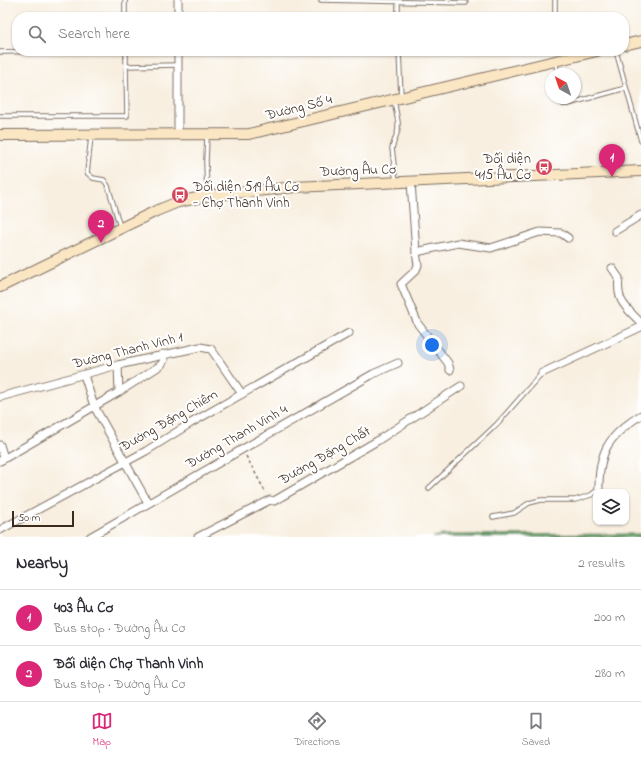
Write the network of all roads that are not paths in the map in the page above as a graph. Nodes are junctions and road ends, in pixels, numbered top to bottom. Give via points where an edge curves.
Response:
1 (125, 0) edge
2 (178, 0) edge
3 (321, 0) edge
4 (556, 0) edge
5 (398, 2) junction
6 (466, 3) dead end
7 (125, 12) edge
8 (178, 12) edge
9 (398, 12) edge
10 (556, 12) edge
11 (641, 41) edge
12 (629, 44) edge
13 (0, 52) edge
14 (12, 52) edge
15 (126, 56) edge
16 (178, 56) edge
17 (399, 56) edge
18 (577, 56) edge
19 (617, 56) edge
20 (556, 61) junction
21 (126, 66) junction
22 (178, 66) junction
23 (557, 68) edge
24 (626, 88) junction
25 (397, 99) junction
26 (581, 100) edge
27 (0, 116) edge
28 (0, 135) edge
29 (91, 135) junction
30 (178, 135) junction
31 (207, 135) junction
32 (641, 141) edge
33 (641, 171) edge
34 (412, 182) junction
35 (396, 183) junction
36 (207, 196) junction
37 (641, 215) edge
38 (120, 228) junction
39 (615, 231) dead end
40 (568, 238) dead end
41 (416, 252) junction
42 (612, 268) dead end
43 (0, 287) edge
44 (641, 323) edge
45 (641, 328) edge
46 (349, 333) dead end
47 (163, 354) junction
48 (398, 363) dead end
49 (118, 364) junction
50 (450, 370) dead end
51 (542, 373) joint
52 (84, 375) junction
53 (461, 386) dead end
54 (119, 392) junction
55 (242, 394) junction
56 (0, 397) edge
57 (94, 406) junction
58 (641, 414) edge
59 (0, 445) edge
60 (2, 459) edge
61 (125, 462) junction
62 (429, 488) dead end
63 (599, 489) edge
64 (593, 493) edge
65 (148, 503) junction
66 (493, 517) dead end
67 (0, 530) edge
68 (90, 537) edge
69 (198, 537) edge

1 - 7 lane
2 - 8 street
3 - 5 lane
4 - 10 lane
5 - 6 lane
5 - 9 lane
11 - 12 main road
13 - 14 lane
15 - 21 lane
16 - 22 street
17 - 25 lane
18 - 20 main road, Đường Số 4
19 - 24 lane
20 - 23 lane
20 - 25 main road, Đường Số 4
21 - 22 lane
21 - 27 lane via 127,116
22 - 30 street
24 - 26 lane
24 - 32 lane
25 - 31 main road, Đường Số 4 via 249,134
25 - 35 lane via 398,130 392,148
28 - 29 main road, Đường Số 4
29 - 30 main road, Đường Số 4
29 - 38 lane via 88,173 93,178 104,180 108,186
30 - 31 main road, Đường Số 4
31 - 36 lane
33 - 34 main road, Đường Âu Cơ
34 - 35 main road, Đường Âu Cơ
34 - 41 street
35 - 36 main road, Đường Âu Cơ via 295,187
36 - 38 main road, Đường Âu Cơ via 173,205
37 - 39 street
38 - 43 main road, Đường Âu Cơ
40 - 41 street via 561,232 540,232 491,248 458,243
41 - 50 street via 417,267 401,285 418,324 448,363
42 - 44 street via 620,278 619,297
45 - 51 street
46 - 55 street, Đường Đặng Chiêm
47 - 49 street, Đường Thanh Vinh 1
47 - 54 street via 164,360 161,365
47 - 55 street, Đường Thanh Vinh 1 via 193,348 211,349
48 - 65 street, Đường Thanh Vinh 4 via 373,374
49 - 52 street, Đường Thanh Vinh 1
49 - 54 street
51 - 62 lane via 497,424
52 - 56 street, Đường Thanh Vinh 1
52 - 57 street
53 - 69 street, Đường Đặng Chất via 377,442 274,501 270,500
54 - 57 street
55 - 61 street, Đường Đặng Chiêm
57 - 60 street
57 - 61 street
58 - 63 street via 608,442 598,472
59 - 60 street
61 - 65 street
61 - 67 street, Đường Đặng Chiêm
64 - 66 lane via 575,500 541,500 529,503 514,513
65 - 68 street, Đường Thanh Vinh 4

